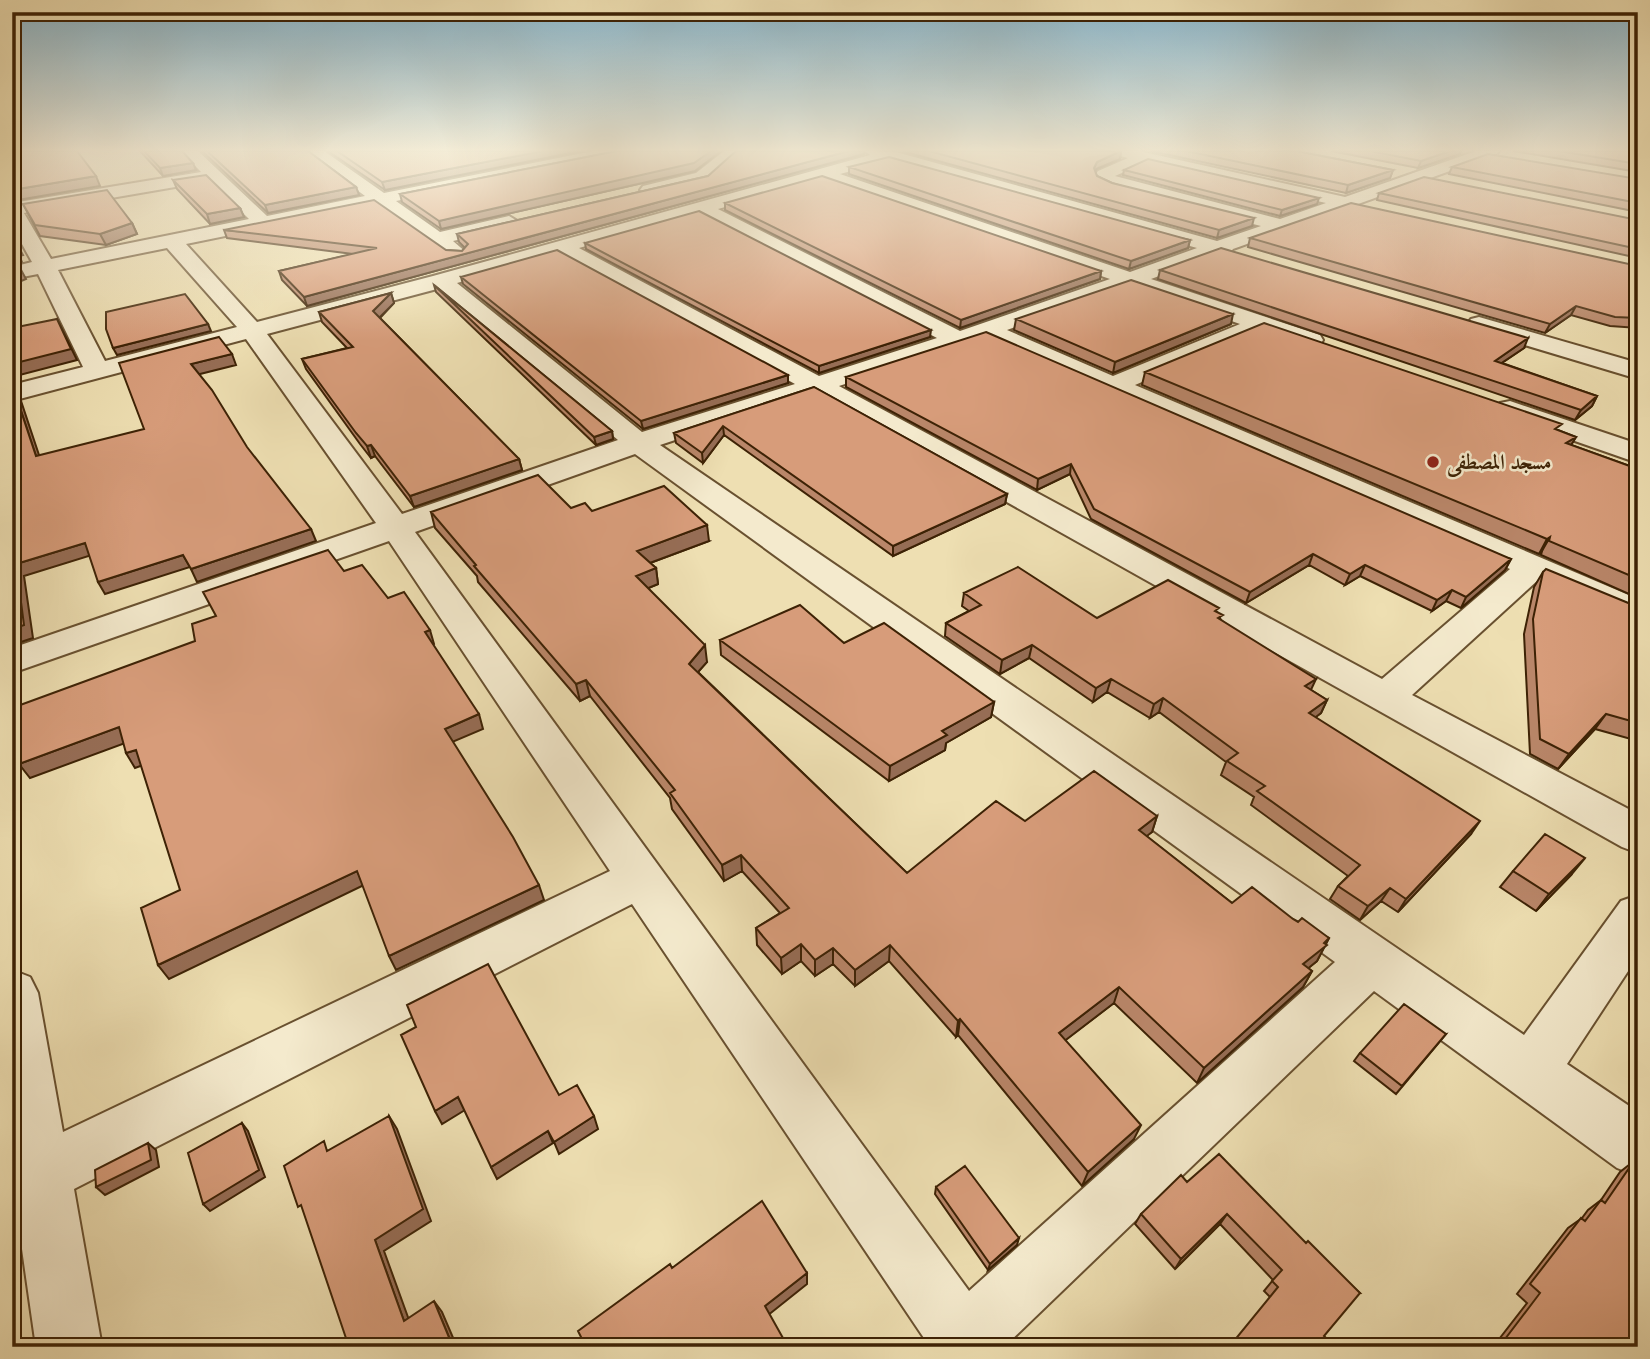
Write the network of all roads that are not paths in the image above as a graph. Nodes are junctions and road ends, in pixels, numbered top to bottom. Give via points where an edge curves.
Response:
1 (15, 214) edge
2 (254, 214) edge
3 (299, 214) edge
4 (404, 214) edge
5 (684, 214) edge
6 (714, 214) edge
7 (941, 214) edge
8 (1100, 214) edge
9 (1238, 214) edge
10 (1309, 214) edge
11 (530, 217) edge
12 (262, 222) junction
13 (1280, 225) junction
14 (439, 238) junction
15 (171, 240) junction
16 (1216, 247) junction
17 (563, 248) junction
18 (1255, 259) edge
19 (45, 266) junction
20 (479, 270) junction
21 (12, 273) edge
22 (1132, 279) junction
23 (441, 281) junction
24 (1453, 317) edge
25 (1262, 323) junction
26 (253, 330) junction
27 (986, 330) junction
28 (957, 340) junction
29 (1326, 346) edge
30 (98, 371) junction
31 (1638, 371) edge
32 (820, 385) junction
33 (1113, 385) junction
34 (12, 393) edge
35 (1495, 404) edge
36 (638, 443) junction
37 (1638, 454) edge
38 (396, 528) junction
39 (1533, 567) junction
40 (1638, 612) edge
41 (12, 662) edge
42 (1384, 699) junction
43 (1638, 835) edge
44 (641, 877) junction
45 (1638, 915) edge
46 (1371, 961) junction
47 (12, 993) edge
48 (1529, 1073) junction
49 (1638, 1147) edge
50 (43, 1173) junction
51 (967, 1343) edge
52 (69, 1347) edge

1 - 19 street
2 - 12 street
3 - 12 street
4 - 14 street
5 - 17 street
6 - 28 street
7 - 22 street
8 - 16 street
9 - 13 street
10 - 13 street
11 - 14 street
12 - 15 street
13 - 16 street
14 - 20 street
15 - 19 street
15 - 26 street
16 - 18 street
16 - 22 street
17 - 20 street
17 - 32 street
19 - 21 street
19 - 30 street
20 - 23 street
22 - 25 street
22 - 27 street
23 - 26 street
23 - 36 street
24 - 31 street
25 - 29 street
25 - 33 street
26 - 30 street
26 - 38 street
27 - 28 street
27 - 33 street
28 - 32 street
30 - 34 street
32 - 36 street
32 - 42 street
33 - 39 street
35 - 37 street
36 - 38 street
36 - 46 street
38 - 41 street
38 - 44 street
39 - 40 street
39 - 42 street
42 - 43 street
44 - 50 street
44 - 51 street
45 - 48 street
46 - 48 street
46 - 51 street
47 - 50 street
48 - 49 street
50 - 52 street

